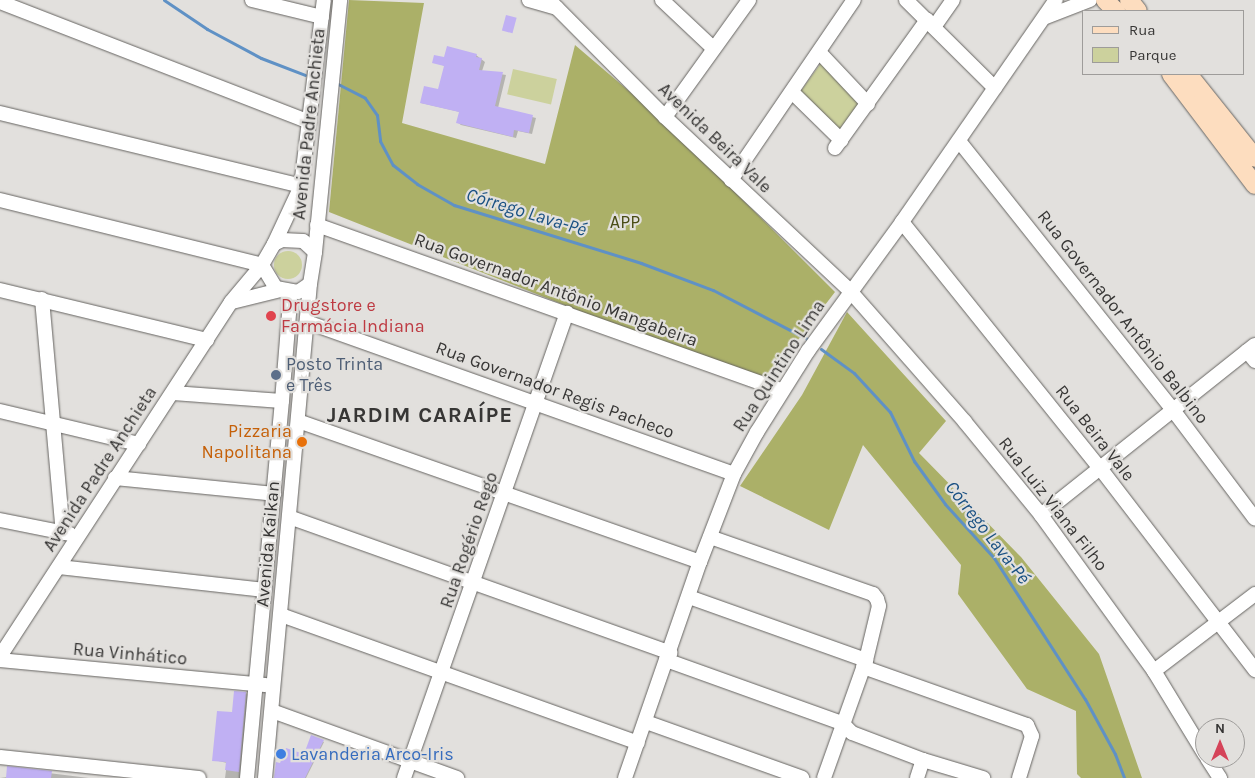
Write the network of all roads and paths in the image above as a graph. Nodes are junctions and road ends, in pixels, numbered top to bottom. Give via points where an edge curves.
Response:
1 (252, 0) edge
2 (324, 0) edge
3 (340, 0) edge
4 (530, 0) edge
5 (662, 0) edge
6 (749, 0) edge
7 (854, 0) edge
8 (906, 0) edge
9 (953, 0) edge
10 (1056, 0) edge
11 (1090, 0) edge
12 (1105, 0) edge
13 (1129, 0) edge
14 (0, 2) edge
15 (553, 4) edge
16 (1115, 10) edge
17 (1137, 10) edge
18 (322, 17) junction
19 (1046, 17) junction
20 (931, 23) junction
21 (714, 49) junction
22 (820, 53) junction
23 (1172, 75) edge
24 (1189, 75) edge
25 (995, 88) junction
26 (792, 92) junction
27 (868, 104) junction
28 (0, 113) edge
29 (665, 117) junction
30 (310, 122) junction
31 (959, 141) junction
32 (1255, 158) edge
33 (730, 180) junction
34 (1255, 185) edge
35 (301, 186) junction
36 (0, 200) edge
37 (902, 222) junction
38 (317, 225) junction
39 (274, 244) junction
40 (314, 252) junction
41 (262, 265) junction
42 (310, 284) junction
43 (0, 290) edge
44 (284, 291) junction
45 (850, 291) junction
46 (42, 299) junction
47 (232, 302) junction
48 (568, 313) junction
49 (307, 322) junction
50 (208, 340) junction
51 (1252, 352) edge
52 (782, 391) junction
53 (173, 393) junction
54 (282, 401) junction
55 (536, 403) junction
56 (1173, 410) junction
57 (0, 411) edge
58 (298, 421) junction
59 (53, 425) junction
60 (140, 444) junction
61 (1100, 468) junction
62 (734, 474) junction
63 (115, 478) junction
64 (274, 494) junction
65 (505, 494) junction
66 (1040, 515) junction
67 (289, 517) junction
68 (1255, 518) edge
69 (0, 520) edge
70 (63, 533) junction
71 (78, 535) junction
72 (710, 537) junction
73 (700, 562) junction
74 (59, 567) junction
75 (473, 585) junction
76 (265, 590) junction
77 (1255, 594) edge
78 (689, 597) junction
79 (281, 615) junction
80 (1218, 622) junction
81 (6, 638) edge
82 (668, 656) junction
83 (0, 658) edge
84 (865, 664) junction
85 (1255, 670) edge
86 (1154, 671) junction
87 (441, 673) junction
88 (257, 684) junction
89 (274, 686) junction
90 (272, 711) junction
91 (646, 722) junction
92 (842, 723) junction
93 (1195, 739) edge
94 (638, 744) junction
95 (0, 757) edge
96 (923, 760) junction
97 (410, 761) junction
98 (199, 778) edge
99 (248, 778) edge
100 (265, 778) edge
101 (404, 778) edge
102 (456, 778) edge
103 (626, 778) edge
104 (802, 778) edge
105 (824, 778) edge
106 (917, 778) edge
107 (983, 778) edge
108 (1019, 778) edge

1 - 18 street
2 - 18 street, Avenida Padre Anchieta
3 - 38 street, Avenida Padre Anchieta
4 - 15 street, Avenida Beira Vale
5 - 21 street
6 - 21 street
7 - 22 street
8 - 20 street
9 - 20 street
10 - 19 street, Rua Quintino Lima
11 - 19 street
12 - 16 main road
13 - 17 main road
14 - 30 street
15 - 29 street, Avenida Beira Vale
18 - 30 street, Avenida Padre Anchieta
19 - 25 street, Rua Quintino Lima
20 - 25 street
20 - 27 street
21 - 29 street
22 - 26 street
22 - 27 street
23 - 34 main road
24 - 32 main road
25 - 31 street, Rua Quintino Lima
26 - 27 street via 838,144
26 - 33 street
28 - 35 street
29 - 33 street, Avenida Beira Vale
30 - 35 street, Avenida Padre Anchieta
31 - 37 street, Rua Quintino Lima
31 - 56 street, Rua Governador Antônio Balbino
33 - 45 street, Avenida Beira Vale
35 - 39 street, Avenida Padre Anchieta
36 - 41 street
37 - 45 street, Rua Quintino Lima
37 - 61 street, Rua Beira Vale
38 - 40 street, Avenida Padre Anchieta
38 - 48 street, Rua Governador Antônio Mangabeira
39 - 40 street, Avenida Padre Anchieta via 297,239
39 - 41 street, Avenida Padre Anchieta
40 - 42 street, Avenida Padre Anchieta
41 - 44 street via 269,282
41 - 47 street, Avenida Padre Anchieta
42 - 44 street via 298,292
42 - 49 street, Avenida Kaikan
43 - 46 street
44 - 47 street via 252,294
44 - 54 street, Avenida Kaikan via 290,301
45 - 52 street, Rua Quintino Lima
45 - 66 street, Rua Luiz Viana Filho via 965,422
46 - 50 street
46 - 59 street
47 - 50 street, Avenida Padre Anchieta
48 - 52 street, Rua Governador Antônio Mangabeira
48 - 55 street, Rua Rogério Rego
49 - 55 street, Rua Governador Regis Pacheco
49 - 58 street, Avenida Kaikan
50 - 53 street, Avenida Padre Anchieta
51 - 56 street
52 - 62 street, Rua Quintino Lima
53 - 54 street
53 - 60 street, Avenida Padre Anchieta
54 - 64 street, Avenida Kaikan
55 - 62 street, Rua Governador Regis Pacheco
55 - 65 street, Rua Rogério Rego
56 - 61 street
56 - 68 street, Rua Governador Antônio Balbino
57 - 59 street
58 - 65 street
58 - 67 street, Avenida Kaikan
59 - 60 street
59 - 70 street
60 - 63 street, Avenida Padre Anchieta
61 - 66 street
61 - 80 street, Rua Beira Vale
62 - 72 street, Rua Quintino Lima
63 - 64 street
63 - 71 street, Avenida Padre Anchieta
64 - 76 street, Avenida Kaikan
65 - 73 street
65 - 75 street, Rua Rogério Rego
66 - 86 street, Rua Luiz Viana Filho
67 - 75 street
67 - 79 street, Avenida Kaikan
69 - 70 street
70 - 71 street
71 - 74 street, Avenida Padre Anchieta
72 - 73 street, Rua Quintino Lima
72 - 84 street via 873,594 879,606
73 - 78 street, Rua Quintino Lima
74 - 76 street
74 - 81 street, Avenida Padre Anchieta
75 - 82 street
75 - 87 street, Rua Rogério Rego
76 - 88 street, Avenida Kaikan
77 - 80 street
78 - 82 street, Rua Quintino Lima
78 - 84 street
79 - 87 street
79 - 89 street, Avenida Kaikan
80 - 85 street, Rua Beira Vale
80 - 86 street
81 - 83 street, Avenida Padre Anchieta
82 - 91 street, Rua Quintino Lima
82 - 92 street
83 - 88 street, Rua Vinhático
84 - 92 street
84 - 108 street via 1026,725 1032,736
86 - 93 street, Rua Luiz Viana Filho
87 - 94 street
87 - 97 street, Rua Rogério Rego
88 - 89 street, Rua Vinhático
88 - 99 street, Avenida Kaikan
89 - 90 street, Avenida Kaikan
90 - 97 street
90 - 100 street, Avenida Kaikan
91 - 94 street, Rua Quintino Lima
91 - 104 street
92 - 96 street via 852,733
92 - 105 street
94 - 103 street, Rua Quintino Lima
95 - 98 street
96 - 106 street
96 - 107 street
97 - 101 street, Rua Rogério Rego
97 - 102 street

